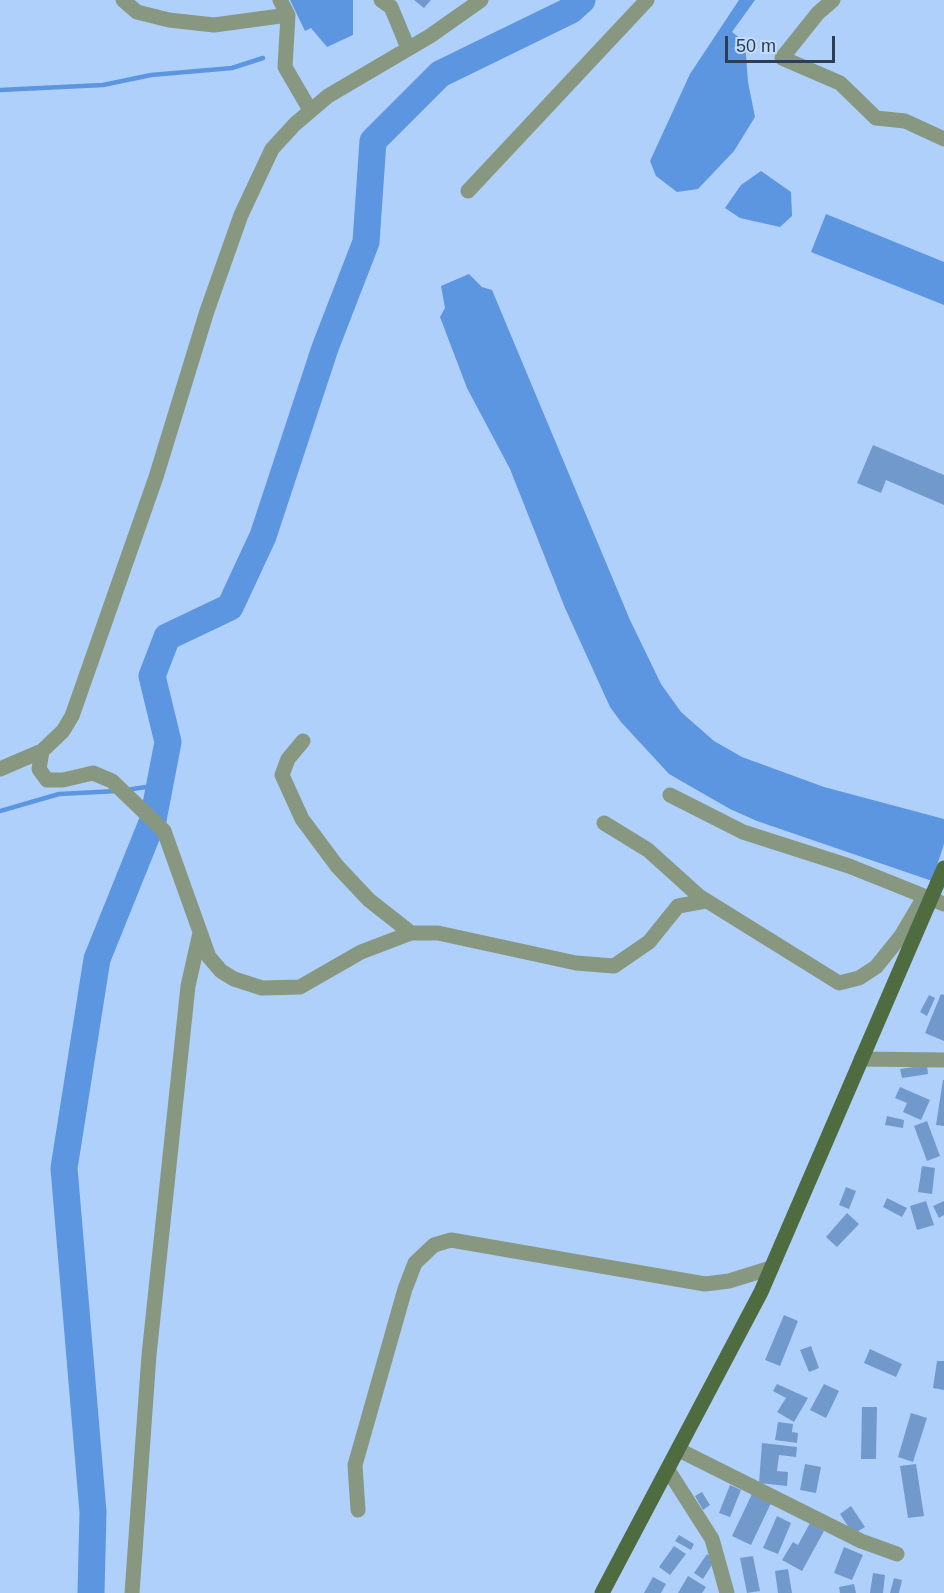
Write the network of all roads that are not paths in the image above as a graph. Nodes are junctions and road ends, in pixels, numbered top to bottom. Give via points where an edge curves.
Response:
1 (123, 0) edge
2 (280, 0) edge
3 (381, 0) edge
4 (481, 0) edge
5 (647, 0) edge
6 (833, 0) edge
7 (288, 15) junction
8 (408, 48) junction
9 (310, 110) junction
10 (944, 139) edge
11 (468, 190) dead end
12 (303, 741) dead end
13 (42, 751) junction
14 (0, 769) edge
15 (670, 795) dead end
16 (604, 823) dead end
17 (944, 868) edge
18 (934, 899) edge
19 (706, 901) junction
20 (200, 933) junction
21 (411, 933) junction
22 (861, 1059) junction
23 (944, 1060) edge
24 (771, 1268) junction
25 (679, 1450) junction
26 (668, 1470) junction
27 (358, 1510) dead end
28 (897, 1554) dead end
29 (132, 1593) edge
30 (602, 1593) edge
31 (727, 1593) edge

1 - 7 street via 138,12 214,25
2 - 7 street
3 - 8 street via 391,7
4 - 8 street
5 - 11 street
6 - 10 street via 782,58 840,83 876,118 905,121
7 - 9 street via 285,67
8 - 9 street
9 - 13 street via 272,150 241,215 156,477 72,717
12 - 21 street via 288,759 282,775 302,819 369,900
13 - 14 street
13 - 20 street via 39,769 47,780 93,773 112,781 164,831
15 - 18 street via 743,832 849,866
16 - 19 street via 648,850
17 - 18 main road
18 - 19 street via 876,967 859,978 839,983
18 - 22 main road
19 - 21 street via 678,906 649,942 614,966 576,963 438,933
20 - 21 street via 209,957 221,971 262,988 288,989 300,987 361,952
20 - 29 street via 188,986 150,1343
22 - 23 street
22 - 24 main road
24 - 25 main road
24 - 27 street via 705,1284 451,1240 435,1245 415,1263 405,1289 355,1465
25 - 26 main road
25 - 28 street via 851,1536
26 - 30 main road
26 - 31 street via 712,1539

